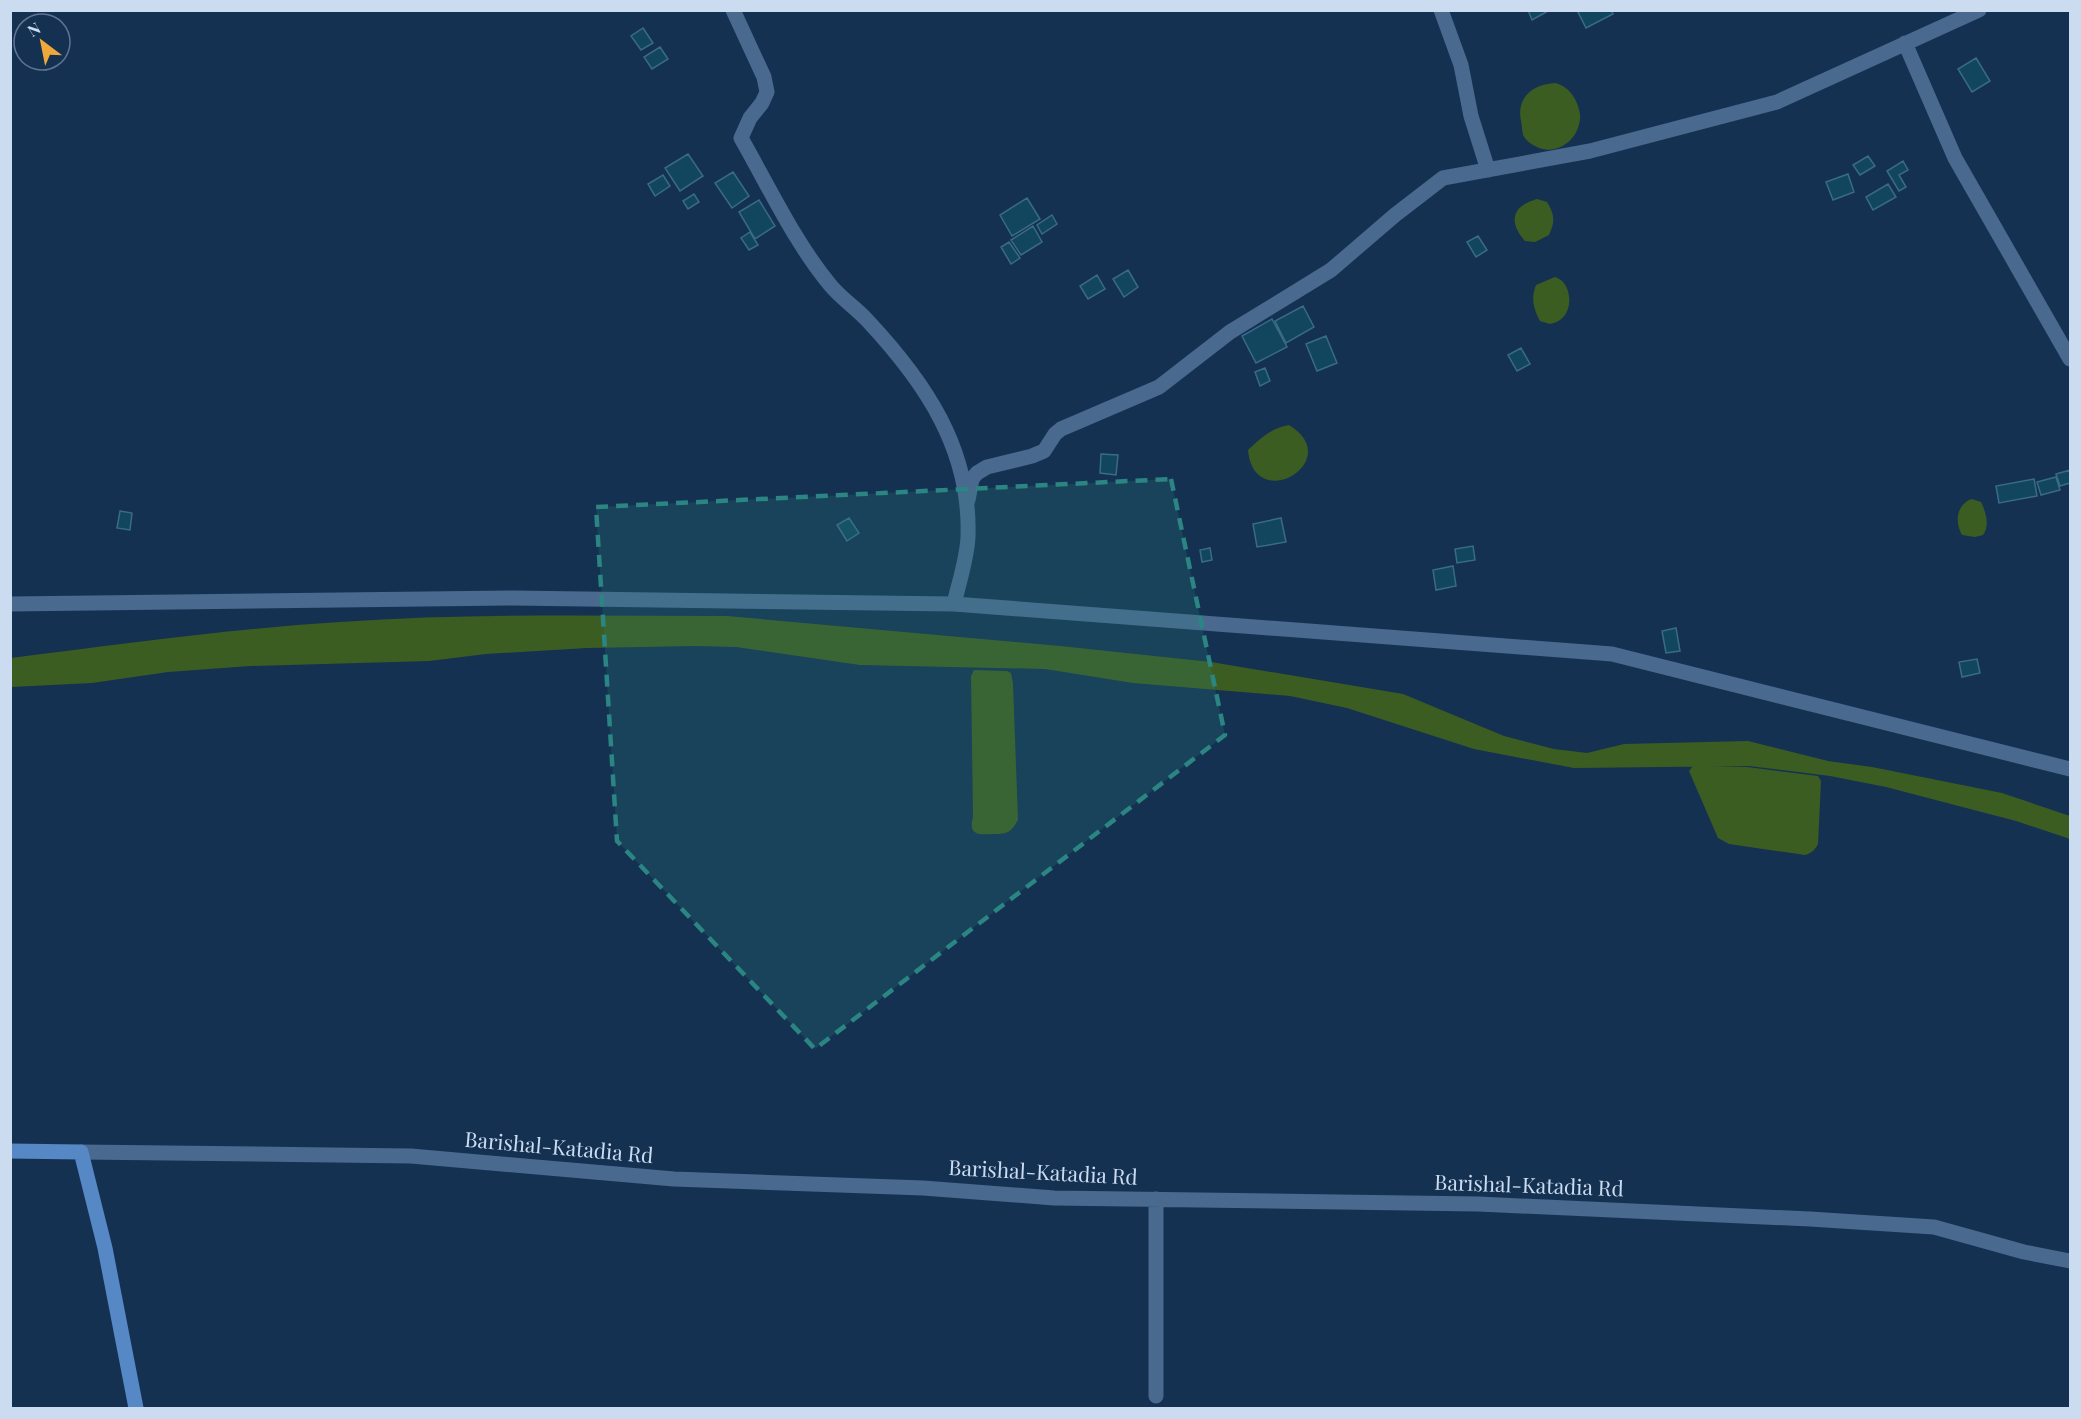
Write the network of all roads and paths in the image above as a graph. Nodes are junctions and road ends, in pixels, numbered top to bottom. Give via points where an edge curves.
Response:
1 (733, 10) edge
2 (1441, 10) edge
3 (1979, 10) edge
4 (1905, 43) junction
5 (1488, 170) junction
6 (2070, 359) edge
7 (968, 500) junction
8 (10, 604) edge
9 (954, 604) junction
10 (2070, 769) edge
11 (10, 1151) edge
12 (81, 1152) junction
13 (1156, 1199) junction
14 (2070, 1261) edge
15 (1156, 1396) dead end
16 (136, 1408) edge

1 - 7 street via 767,92 741,138 812,261 923,388 942,421 963,474
2 - 5 street via 1461,65 1470,116
3 - 4 street
4 - 5 street via 1777,102 1590,151
4 - 6 street via 1955,158
5 - 7 street via 1443,178 1331,270 1230,332 1159,387 1061,429 1044,451 977,473 972,478
7 - 9 street via 968,540
8 - 9 street via 513,598
9 - 10 street via 1612,654
11 - 12 main road, Barishal-Katadia Rd
12 - 13 street, Barishal-Katadia Rd via 411,1156 674,1179 923,1188 1054,1198
12 - 16 main road via 105,1248
13 - 14 street, Barishal-Katadia Rd via 1478,1204 1934,1227
13 - 15 street

